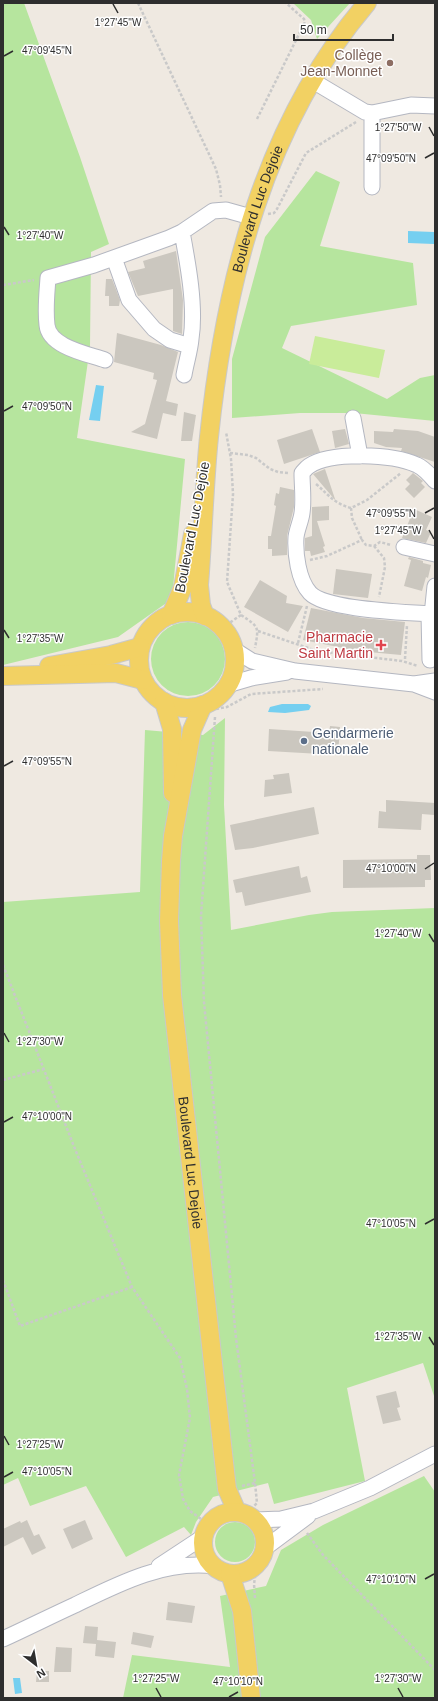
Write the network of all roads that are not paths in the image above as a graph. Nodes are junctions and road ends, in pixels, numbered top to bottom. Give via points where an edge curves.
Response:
1 (367, 3) edge
2 (312, 81) junction
3 (435, 106) edge
4 (369, 113) junction
5 (372, 187) dead end
6 (261, 217) junction
7 (182, 232) junction
8 (114, 258) junction
9 (190, 346) junction
10 (105, 360) dead end
11 (184, 375) dead end
12 (352, 418) dead end
13 (209, 438) junction
14 (360, 456) junction
15 (435, 481) edge
16 (404, 547) road end
17 (435, 554) edge
18 (435, 586) edge
19 (171, 615) junction
20 (432, 615) edge
21 (205, 616) junction
22 (140, 647) junction
23 (233, 649) junction
24 (425, 663) road end
25 (295, 671) junction
26 (3, 675) edge
27 (143, 680) junction
28 (435, 681) edge
29 (414, 684) junction
30 (227, 685) junction
31 (435, 692) edge
32 (164, 702) junction
33 (209, 705) junction
34 (173, 836) junction
35 (435, 1454) edge
36 (227, 1489) junction
37 (314, 1512) junction
38 (246, 1515) junction
39 (210, 1526) junction
40 (265, 1548) junction
41 (222, 1570) junction
42 (249, 1571) junction
43 (148, 1573) junction
44 (242, 1611) junction
45 (3, 1639) edge
46 (251, 1698) edge

1 - 2 main road, Boulevard Luc Dejoie via 344,30
2 - 4 street
2 - 6 main road, Boulevard Luc Dejoie via 279,146
3 - 4 street via 411,105
4 - 5 street
6 - 7 street via 226,210 213,211
6 - 13 main road, Boulevard Luc Dejoie via 238,266 226,321
7 - 8 street
7 - 9 street via 191,289
8 - 9 street via 129,300 154,329 170,340
8 - 10 street via 48,278 47,326 55,340 67,347
9 - 11 street
12 - 14 street
13 - 19 main road, Boulevard Luc Dejoie via 183,587
13 - 21 main road, Boulevard Luc Dejoie via 199,585
14 - 15 street via 389,458 417,465 428,472
14 - 20 street via 320,462 309,466 302,473 302,513 296,537 297,561 303,582 310,593 328,602 358,609
16 - 17 street
18 - 20 street
19 - 21 main road via 186,613
19 - 22 main road via 153,626
20 - 24 street
21 - 23 main road via 222,628
22 - 26 main road via 111,655
22 - 27 main road via 140,670
23 - 25 street via 252,660
23 - 30 main road via 234,669
25 - 29 street
25 - 30 street via 250,678
26 - 27 main road via 116,673
27 - 32 main road via 153,695
28 - 29 street
29 - 31 street
30 - 33 main road
32 - 33 main road via 184,708
32 - 34 main road, Boulevard Luc Dejoie via 172,729
33 - 34 main road, Boulevard Luc Dejoie via 192,730
34 - 36 main road, Boulevard Luc Dejoie via 169,921 172,995
35 - 37 street via 370,1488
36 - 38 main road, Boulevard Luc Dejoie
36 - 39 main road, Boulevard Luc Dejoie
37 - 38 street via 281,1519
37 - 40 street
38 - 39 main road via 223,1514
38 - 40 main road via 264,1533
39 - 41 main road via 205,1553
39 - 43 street
40 - 42 main road via 262,1557
41 - 42 main road via 240,1574
41 - 43 street via 200,1565 180,1566
41 - 44 main road
42 - 44 main road
43 - 45 street via 109,1588
44 - 46 main road

